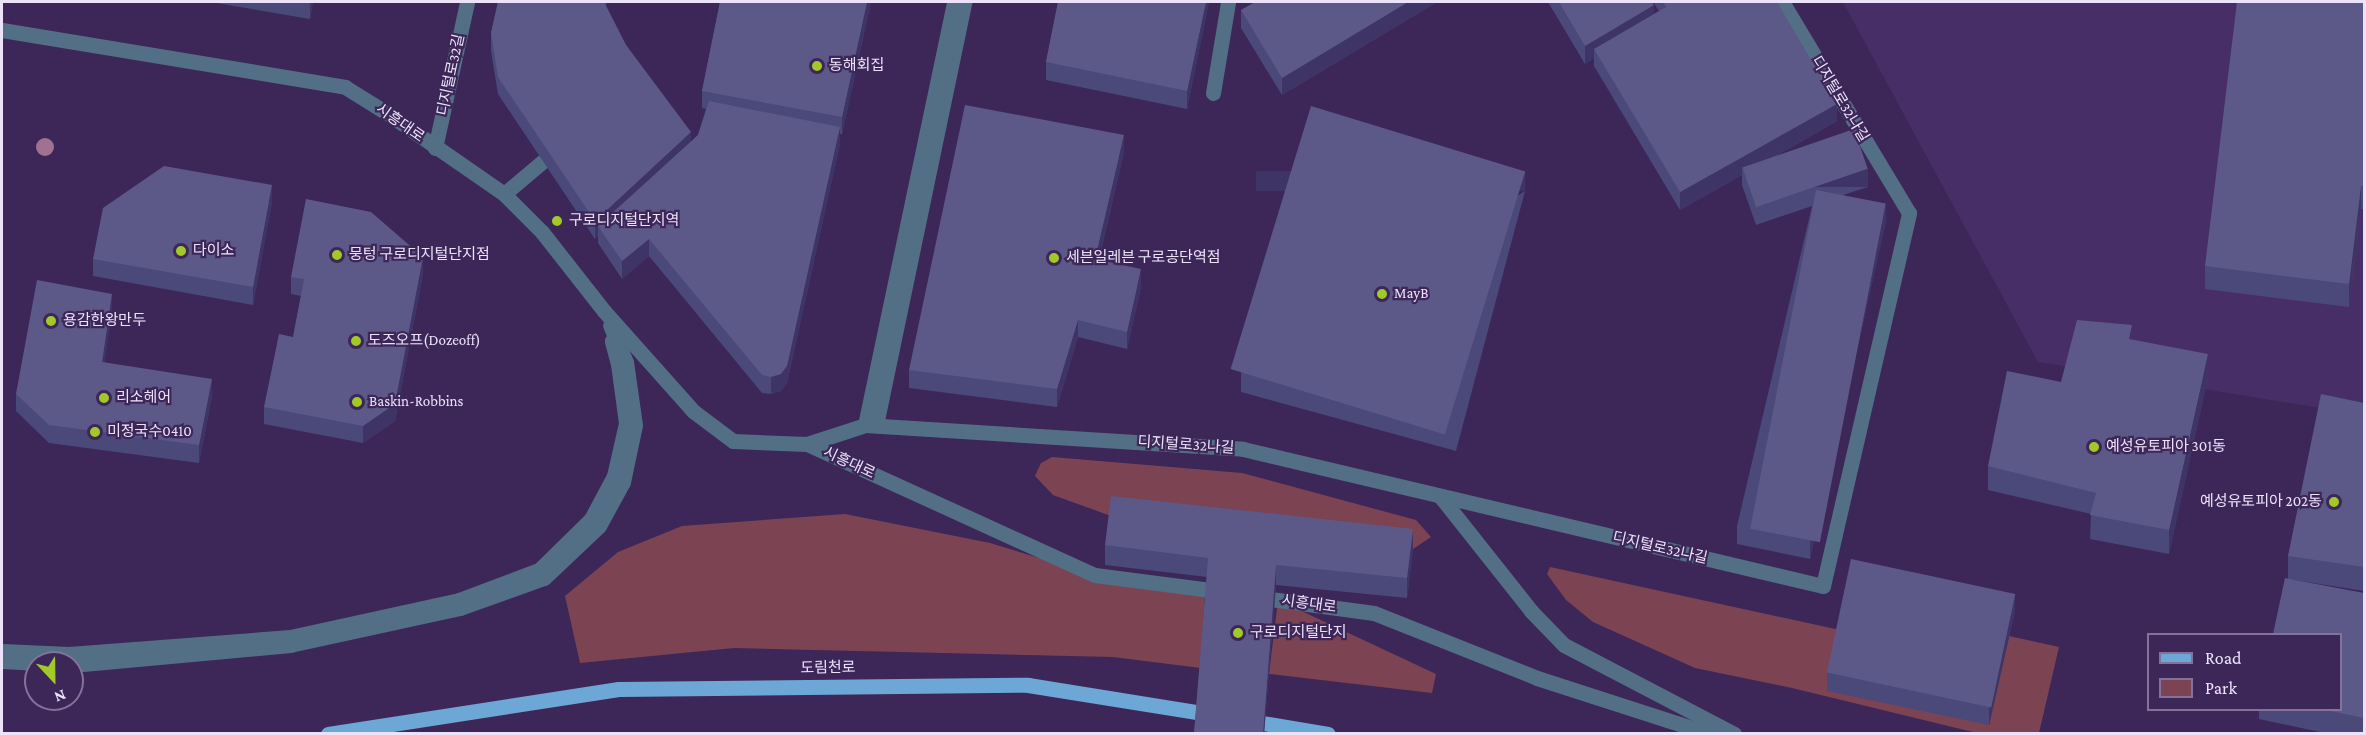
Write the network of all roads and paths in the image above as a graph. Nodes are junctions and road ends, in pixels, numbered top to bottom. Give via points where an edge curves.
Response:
1 (466, 2) edge
2 (954, 2) edge
3 (964, 2) edge
4 (1228, 2) edge
5 (1782, 2) edge
6 (2, 30) edge
7 (1213, 93) dead end
8 (435, 148) junction
9 (542, 162) edge
10 (504, 194) junction
11 (604, 311) junction
12 (693, 411) joint
13 (870, 425) junction
14 (807, 444) junction
15 (1440, 496) junction
16 (2, 651) edge
17 (2, 661) edge
18 (24, 662) edge
19 (84, 664) edge
20 (328, 734) edge
21 (1328, 734) edge
22 (1710, 734) edge
23 (1734, 734) edge

1 - 8 street, 디지털로32길
2 - 13 street
3 - 13 street
4 - 7 street
5 - 15 street, 디지털로32나길 via 1909,213 1823,586
6 - 8 street, 시흥대로 via 345,87
8 - 10 street, 시흥대로
9 - 10 street
10 - 11 street, 시흥대로 via 542,232
11 - 12 street, 시흥대로
11 - 16 street via 618,364 626,423 614,476 591,519 539,570 459,600 290,637 69,654
11 - 19 street via 626,362 635,425 623,482 599,526 544,578 460,608 290,645
12 - 14 street, 디지털로32나길 via 733,441
13 - 14 street, 디지털로32나길
13 - 15 street, 디지털로32나길 via 1243,449
14 - 22 street, 시흥대로 via 1095,575 1374,613 1538,678
15 - 23 street via 1531,611 1564,645
17 - 18 street
20 - 21 main road, 도림천로 via 619,689 1028,685

